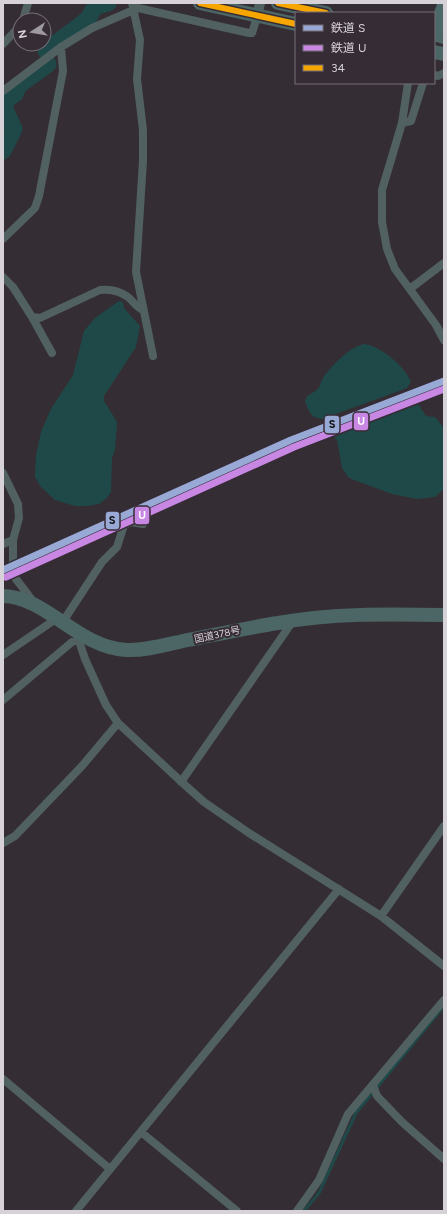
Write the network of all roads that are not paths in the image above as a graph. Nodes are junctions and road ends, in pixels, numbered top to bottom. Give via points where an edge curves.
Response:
1 (200, 3) edge
2 (278, 3) edge
3 (133, 6) edge
4 (444, 7) edge
5 (259, 10) edge
6 (321, 12) edge
7 (295, 24) edge
8 (435, 31) edge
9 (12, 34) edge
10 (3, 44) edge
11 (61, 47) junction
12 (408, 84) edge
13 (423, 84) edge
14 (3, 91) edge
15 (402, 123) junction
16 (3, 239) edge
17 (444, 263) edge
18 (3, 277) edge
19 (411, 288) junction
20 (143, 310) junction
21 (32, 317) junction
22 (444, 340) edge
23 (52, 353) dead end
24 (153, 356) dead end
25 (3, 473) edge
26 (143, 524) dead end
27 (13, 540) junction
28 (3, 544) edge
29 (3, 596) edge
30 (36, 605) junction
31 (444, 615) edge
32 (59, 621) junction
33 (293, 621) junction
34 (77, 636) junction
35 (3, 655) edge
36 (3, 700) edge
37 (118, 723) junction
38 (181, 782) junction
39 (444, 826) edge
40 (3, 843) edge
41 (339, 889) junction
42 (381, 916) junction
43 (444, 966) edge
44 (444, 1000) edge
45 (3, 1079) edge
46 (373, 1085) junction
47 (141, 1132) junction
48 (444, 1159) edge
49 (110, 1169) junction
50 (76, 1211) edge
51 (236, 1211) edge
52 (297, 1211) edge

1 - 5 highway
2 - 6 highway
3 - 5 street via 248,33 252,33
3 - 11 street
3 - 20 street via 140,40 138,79 143,130 144,161 136,272
4 - 8 highway
5 - 7 highway
9 - 10 street
11 - 14 street
11 - 16 street via 63,71 39,196 35,208
12 - 15 street
13 - 15 street via 411,121
15 - 19 street via 380,205 390,259
17 - 19 street
18 - 21 street via 13,287
19 - 22 street
20 - 21 street via 126,296 108,289 100,290 40,318
20 - 24 street
21 - 23 street
25 - 27 street via 18,504
26 - 32 street via 131,522 124,525 117,547 102,562
27 - 28 street
27 - 30 street via 14,575
29 - 30 highway, 国道378号 via 22,599
30 - 32 highway, 国道378号
31 - 33 highway, 国道378号 via 349,616
32 - 34 highway, 国道378号
32 - 35 street
33 - 34 highway, 国道378号 via 128,650 116,649
33 - 38 street
34 - 36 street
34 - 37 street via 106,705
37 - 38 street
37 - 40 street via 82,766 15,836
38 - 41 street via 222,815
39 - 42 street
41 - 42 street
41 - 47 street
42 - 43 street
44 - 46 street
45 - 49 street
46 - 48 street via 377,1096
46 - 52 street via 348,1114 319,1180
47 - 49 street
47 - 51 street
49 - 50 street

